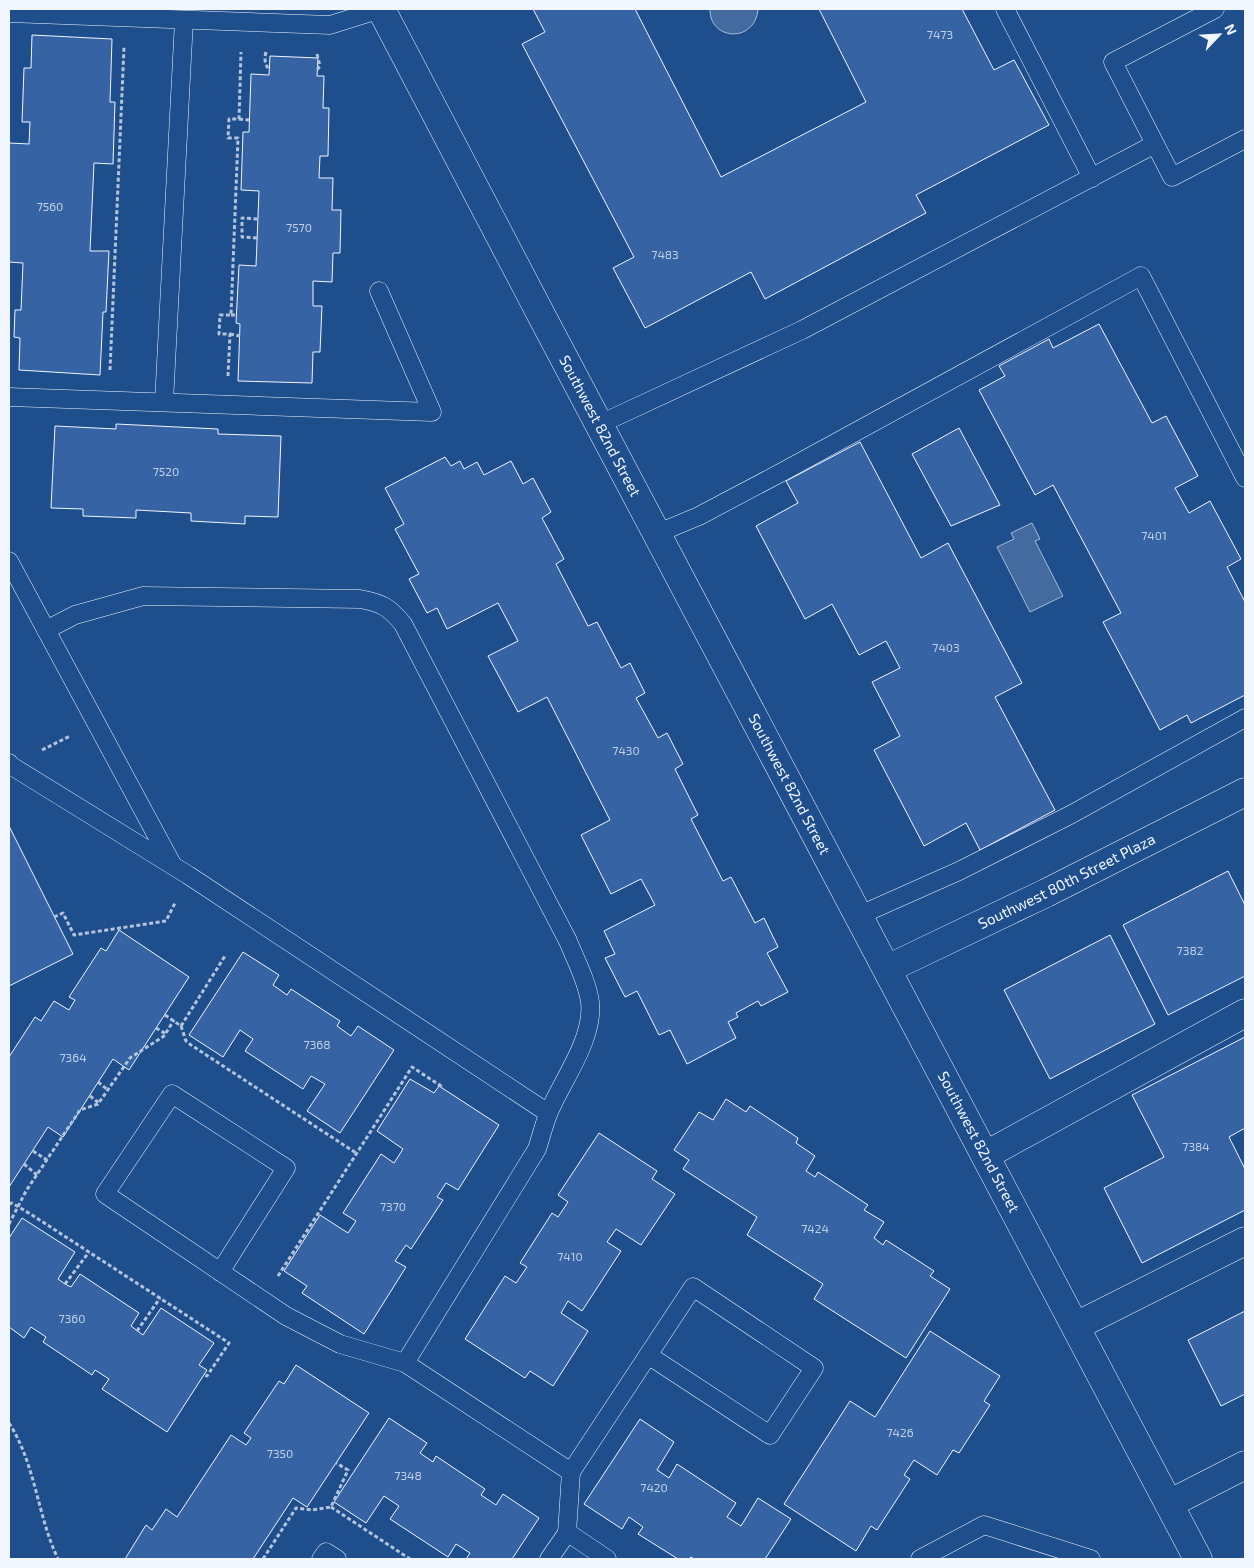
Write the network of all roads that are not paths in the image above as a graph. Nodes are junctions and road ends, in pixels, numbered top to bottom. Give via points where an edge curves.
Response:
1 (381, 9) edge
2 (1005, 9) edge
3 (1215, 9) edge
4 (9, 13) edge
5 (184, 20) junction
6 (1245, 139) edge
7 (1155, 144) junction
8 (1092, 178) junction
9 (379, 291) dead end
10 (9, 397) edge
11 (164, 402) junction
12 (598, 426) junction
13 (1245, 478) edge
14 (656, 534) junction
15 (9, 561) edge
16 (46, 630) junction
17 (1245, 718) edge
18 (9, 763) edge
19 (1244, 795) edge
20 (172, 864) junction
21 (860, 916) junction
22 (887, 969) junction
23 (1245, 1013) edge
24 (548, 1113) junction
25 (986, 1155) junction
26 (1245, 1241) edge
27 (220, 1272) junction
28 (1076, 1326) junction
29 (648, 1355) junction
30 (405, 1363) junction
31 (1245, 1465) edge
32 (572, 1472) junction
33 (1169, 1504) junction
34 (567, 1532) junction
35 (940, 1554) edge
36 (321, 1559) edge
37 (337, 1559) edge
38 (550, 1559) edge
39 (607, 1559) edge
40 (920, 1559) edge
41 (1091, 1559) edge
42 (1198, 1559) edge

1 - 5 lane via 330,25
1 - 12 street, Southwest 82nd Street
2 - 8 lane
3 - 7 lane via 1113,62
4 - 5 lane
5 - 11 lane
6 - 7 lane via 1172,177
7 - 8 lane
8 - 12 lane via 802,330
9 - 11 lane via 432,412
10 - 11 lane
12 - 14 street, Southwest 82nd Street
13 - 14 lane via 1141,276 784,471 699,516
14 - 21 street, Southwest 82nd Street
15 - 16 lane
16 - 20 lane
16 - 24 lane via 75,615 143,596 360,599 377,602 391,610 403,624 568,941 586,985 590,1018 584,1039
17 - 21 lane via 1072,814 960,871
18 - 20 lane
19 - 22 street, Southwest 80th Street Plaza
20 - 24 lane
21 - 22 street, Southwest 82nd Street
22 - 25 street, Southwest 82nd Street
23 - 25 street
24 - 30 lane via 537,1149
25 - 28 street, Southwest 82nd Street
26 - 28 street
27 - 27 lane via 105,1194 172,1094 286,1168
27 - 30 lane via 286,1316 340,1344
28 - 33 street, Southwest 82nd Street
29 - 29 lane via 693,1288 814,1368 770,1435
29 - 32 lane
30 - 32 lane
31 - 33 street
32 - 34 lane
33 - 42 street, Southwest 82nd Street
34 - 38 lane
34 - 39 lane
35 - 40 lane
35 - 41 lane via 984,1525
36 - 37 lane via 326,1552

